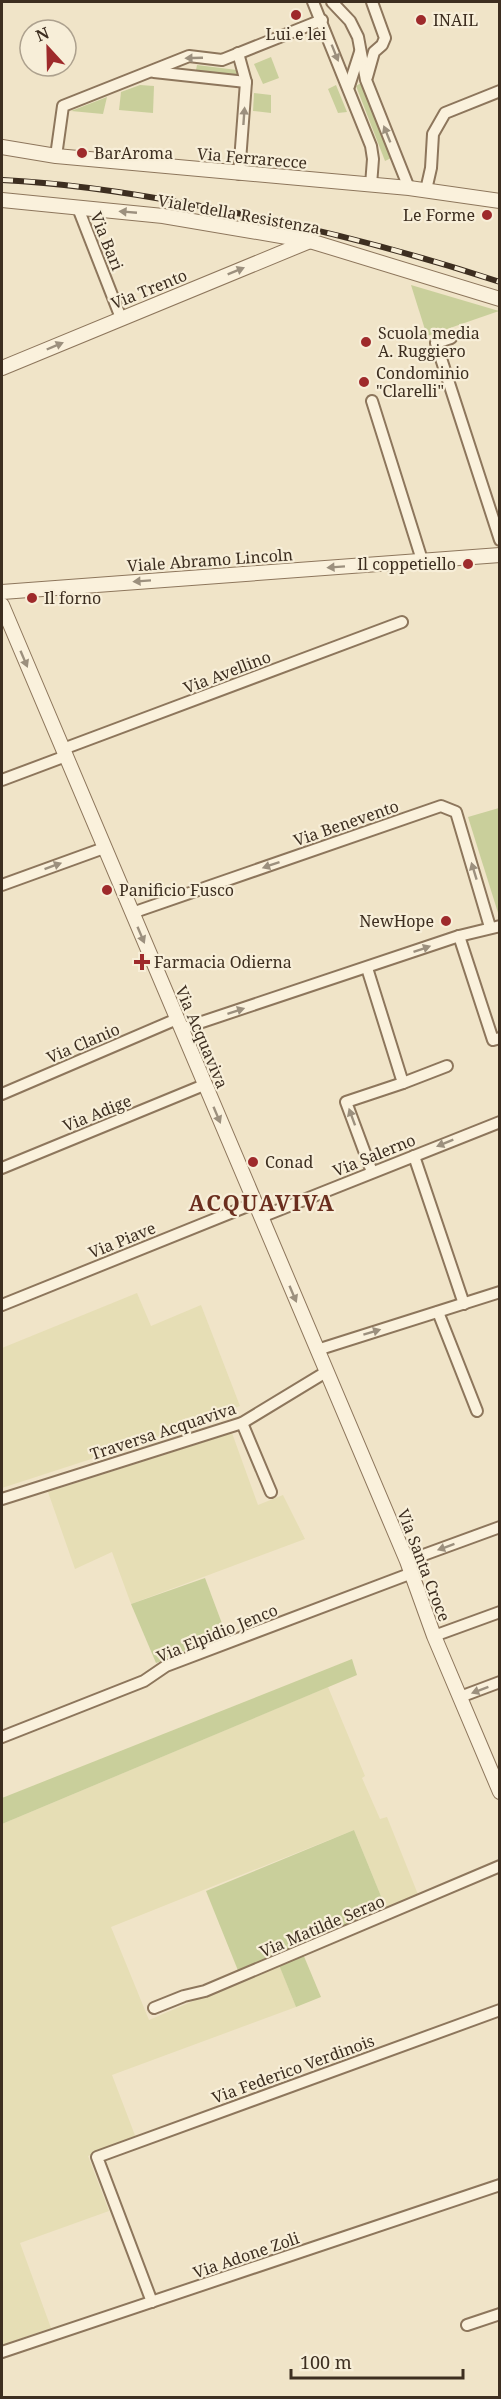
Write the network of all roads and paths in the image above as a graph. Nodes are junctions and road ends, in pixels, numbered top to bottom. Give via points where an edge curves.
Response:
1 (313, 2) edge
2 (332, 2) edge
3 (372, 2) edge
4 (322, 20) junction
5 (358, 37) junction
6 (360, 51) junction
7 (374, 52) junction
8 (238, 53) junction
9 (150, 72) junction
10 (366, 80) junction
11 (246, 82) junction
12 (349, 86) junction
13 (500, 91) edge
14 (2, 147) edge
15 (56, 156) junction
16 (239, 174) junction
17 (371, 185) junction
18 (409, 188) junction
19 (426, 190) junction
20 (2, 200) edge
21 (500, 201) edge
22 (78, 208) junction
23 (310, 241) junction
24 (500, 300) edge
25 (121, 318) junction
26 (451, 338) dead end
27 (2, 369) edge
28 (372, 401) dead end
29 (500, 540) edge
30 (500, 555) edge
31 (422, 560) junction
32 (2, 592) edge
33 (2, 605) edge
34 (402, 622) dead end
35 (64, 753) junction
36 (2, 780) edge
37 (104, 848) junction
38 (2, 885) edge
39 (132, 913) junction
40 (495, 926) edge
41 (459, 936) junction
42 (367, 968) junction
43 (179, 1024) junction
44 (500, 1038) edge
45 (447, 1066) dead end
46 (403, 1083) junction
47 (204, 1085) junction
48 (2, 1094) edge
49 (500, 1122) edge
50 (414, 1156) junction
51 (2, 1168) edge
52 (372, 1172) junction
53 (255, 1203) junction
54 (261, 1217) junction
55 (500, 1292) edge
56 (464, 1304) junction
57 (2, 1305) edge
58 (438, 1312) junction
59 (316, 1350) junction
60 (326, 1372) junction
61 (477, 1411) dead end
62 (242, 1423) junction
63 (271, 1492) dead end
64 (2, 1499) edge
65 (500, 1527) edge
66 (409, 1567) junction
67 (500, 1612) edge
68 (434, 1636) junction
69 (500, 1682) edge
70 (460, 1697) junction
71 (2, 1737) edge
72 (499, 1790) edge
73 (500, 1866) edge
74 (154, 2008) dead end
75 (500, 2010) edge
76 (500, 2185) edge
77 (152, 2302) junction
78 (500, 2314) edge
79 (467, 2325) dead end
80 (2, 2352) edge

1 - 4 street
2 - 5 street via 350,21
3 - 7 street via 385,38
4 - 8 street
4 -> 12 street
5 - 6 street
5 - 7 street
6 - 10 street
6 - 12 street
7 - 10 street
8 -> 9 street via 222,60 189,56
8 - 11 street
9 - 11 street
9 - 15 street via 63,106
10 - 12 street via 356,78
18 -> 10 street
16 -> 11 street
12 - 17 street via 371,146
13 - 19 street via 445,113 433,134
14 - 15 street, Via Ferrarecce
15 - 16 street, Via Ferrarecce
16 - 17 street, Via Ferrarecce
17 - 18 street, Via Ferrarecce
18 - 19 street, Via Ferrarecce
19 - 21 street, Via Ferrarecce
20 - 22 street, Viale della Resistenza
23 -> 22 street, Viale della Resistenza via 163,216
22 - 25 street, Via Bari
23 - 24 street, Viale della Resistenza
25 -> 23 street, Via Trento
27 -> 25 street, Via Trento
26 - 29 street via 436,343
28 - 31 street
30 - 31 street, Viale Abramo Lincoln
31 -> 32 street, Viale Abramo Lincoln
33 -> 35 street, Via Acquaviva
34 - 35 street, Via Avellino
35 - 36 street, Via Avellino
35 - 37 street, Via Acquaviva
38 -> 37 street
37 - 39 street, Via Acquaviva
40 -> 39 street, Via Benevento via 456,812 441,806
39 -> 43 street, Via Acquaviva
40 - 41 street, Via Clanio
42 -> 41 street, Via Clanio
41 - 44 street via 493,1040
43 -> 42 street, Via Clanio
42 - 46 street
43 - 47 street, Via Acquaviva
43 - 48 street, Via Clanio
45 - 46 street
52 -> 46 street via 346,1101
47 - 51 street, Via Adige
47 -> 53 street, Via Acquaviva
49 -> 50 street, Via Salerno
50 - 52 street, Via Salerno
50 - 56 street
52 - 54 street, Via Salerno
53 - 54 street, Via Acquaviva
53 - 57 street, Via Piave
54 -> 59 street, Via Acquaviva
55 - 56 street
56 - 58 street
59 -> 58 street
58 - 61 street
59 - 60 street, Via Santa Croce
60 - 62 street, Traversa Acquaviva
60 - 66 street, Via Santa Croce
62 - 63 street
62 - 64 street, Traversa Acquaviva
65 -> 66 street, Via Elpidio Jenco
66 - 68 street, Via Santa Croce
66 - 71 street, Via Elpidio Jenco via 166,1666 144,1681
67 - 68 street
68 - 70 street, Via Santa Croce
69 -> 70 street
70 - 72 street, Via Santa Croce
73 - 74 street, Via Matilde Serao via 205,1991
75 - 77 street, Via Federico Verdinois via 97,2157
76 - 77 street, Via Adone Zoli
77 - 80 street, Via Adone Zoli
78 - 79 street

